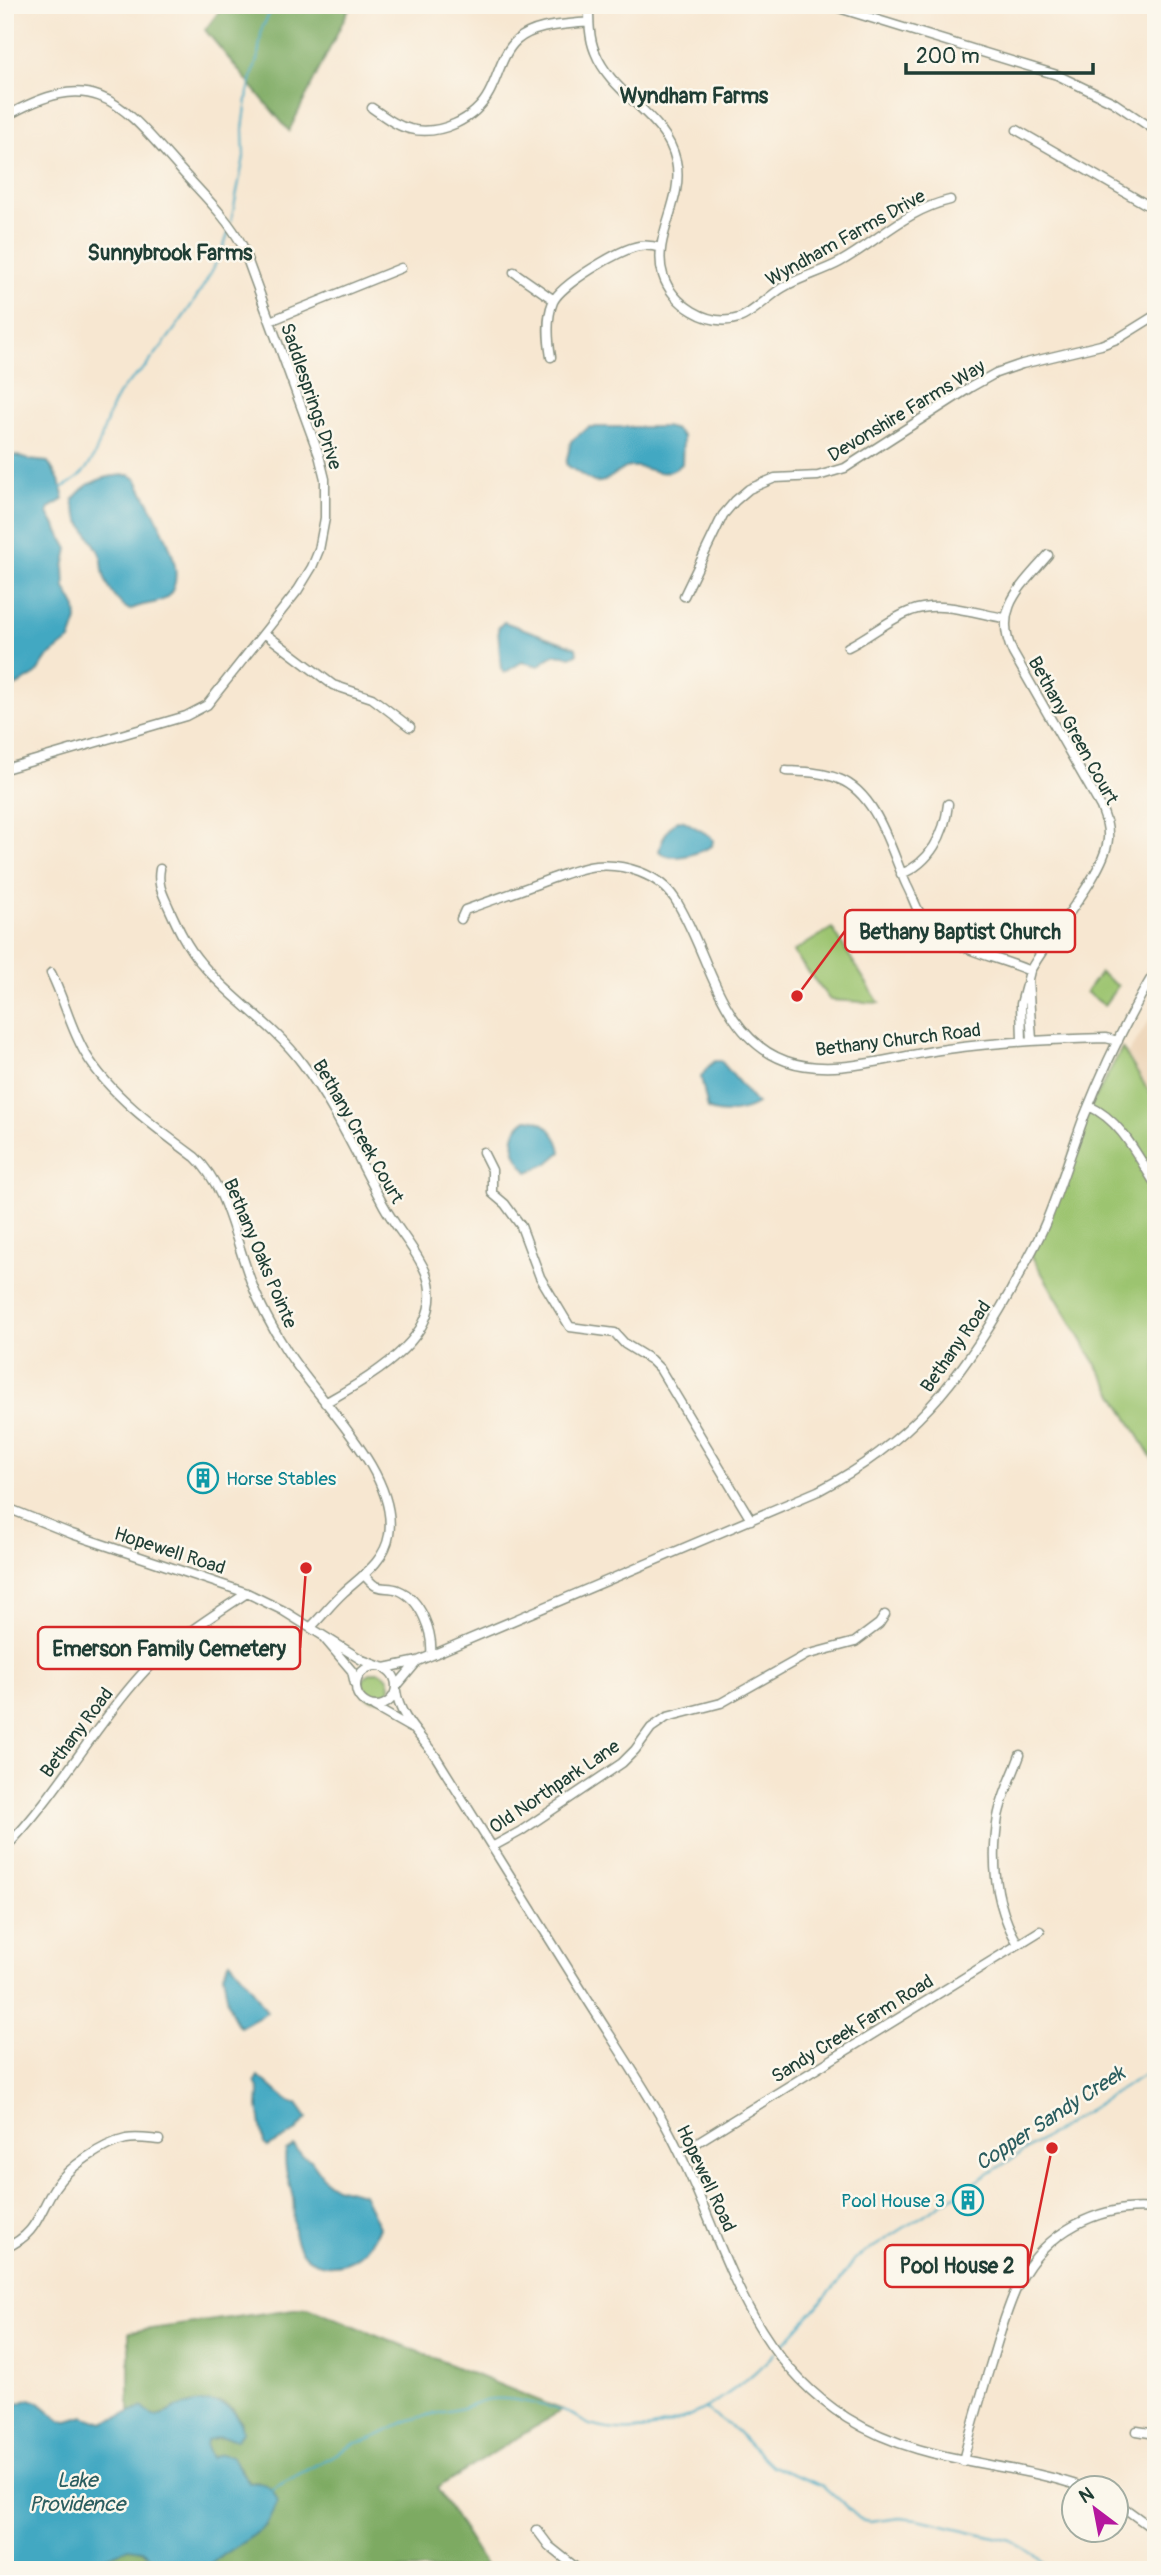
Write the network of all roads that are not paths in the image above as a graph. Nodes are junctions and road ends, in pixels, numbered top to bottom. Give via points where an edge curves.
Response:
1 (589, 5) edge
2 (830, 5) edge
3 (589, 22) junction
4 (372, 108) dead end
5 (5, 117) edge
6 (1017, 130) dead end
7 (1156, 131) edge
8 (950, 200) dead end
9 (1156, 210) edge
10 (661, 248) junction
11 (401, 268) dead end
12 (514, 272) dead end
13 (554, 300) junction
14 (1156, 315) edge
15 (270, 321) junction
16 (551, 356) dead end
17 (1048, 555) dead end
18 (684, 596) dead end
19 (1004, 618) junction
20 (264, 633) junction
21 (848, 647) dead end
22 (410, 727) dead end
23 (5, 769) edge
24 (786, 771) dead end
25 (948, 804) dead end
26 (160, 869) dead end
27 (901, 874) junction
28 (461, 919) dead end
29 (1156, 970) edge
30 (51, 973) dead end
31 (1029, 975) junction
32 (1027, 1040) junction
33 (1118, 1041) junction
34 (1089, 1106) junction
35 (483, 1152) dead end
36 (1156, 1185) edge
37 (325, 1403) junction
38 (5, 1507) edge
39 (751, 1520) junction
40 (364, 1575) junction
41 (247, 1593) junction
42 (885, 1615) dead end
43 (311, 1628) junction
44 (320, 1633) junction
45 (431, 1656) junction
46 (418, 1661) junction
47 (381, 1667) junction
48 (355, 1686) junction
49 (396, 1689) junction
50 (370, 1706) junction
51 (414, 1729) junction
52 (1020, 1755) dead end
53 (5, 1847) edge
54 (492, 1847) junction
55 (1040, 1931) dead end
56 (1018, 1944) junction
57 (159, 2140) dead end
58 (680, 2153) junction
59 (1156, 2209) edge
60 (5, 2248) edge
61 (1137, 2431) dead end
62 (1156, 2434) edge
63 (962, 2460) junction
64 (1060, 2480) edge
65 (1130, 2512) edge
66 (537, 2530) dead end
67 (1156, 2530) edge
68 (579, 2570) edge

1 - 3 street, Wyndham Farms Drive
2 - 7 street via 1057,75 1113,102
3 - 4 street via 550,26 516,41 486,99 449,127 408,129
3 - 10 street, Wyndham Farms Drive via 594,50 603,66 660,128 674,152 678,189
5 - 15 street, Saddlesprings Drive via 41,98 72,92 102,97 129,113 236,233
6 - 9 street
8 - 10 street, Wyndham Farms Drive via 914,212 842,261 784,287 738,318 710,318 678,301 663,276
10 - 13 street via 641,245 624,251 576,279
11 - 15 street
12 - 13 street
13 - 16 street via 548,323
14 - 18 street, Devonshire Farms Way via 1101,345 996,373 836,472 775,478 749,489 723,515
15 - 20 street, Saddlesprings Drive via 319,455 326,502 323,534 312,567
17 - 19 street via 1013,596
19 - 21 street via 926,607 910,611
19 - 31 street, Bethany Green Court via 1013,653 1101,807 1108,830 1103,857
20 - 22 street via 333,685 372,698
20 - 23 street, Saddlesprings Drive via 216,697 197,712
24 - 27 street via 842,780 858,793 875,815
25 - 27 street via 943,828 930,852
26 - 37 street, Bethany Creek Court via 157,882 189,947 212,976 301,1061 426,1275 427,1314 414,1339
27 - 31 street via 930,926 961,946
28 - 32 street, Bethany Church Road via 465,910 581,868 627,868 652,878 676,899 737,1021 756,1044 785,1061 835,1067
29 - 33 street, Bethany Road
30 - 37 street, Bethany Oaks Pointe via 94,1068 208,1170 270,1325
31 - 32 street
32 - 33 street, Bethany Church Road
33 - 34 street, Bethany Road
34 - 36 street via 1116,1124
34 - 39 street, Bethany Road via 1036,1243 990,1328 950,1385 919,1419 864,1464 818,1491
35 - 39 street via 492,1170 492,1193 521,1226 540,1277 570,1327 615,1333 660,1369
37 - 40 street, Bethany Oaks Pointe via 375,1472 387,1508 387,1545
38 - 41 street, Hopewell Road
39 - 45 street, Bethany Road
40 - 43 street, Bethany Oaks Pointe
40 - 45 street via 376,1587 404,1593 424,1615
41 - 43 street, Hopewell Road
41 - 53 street, Bethany Road via 185,1634 140,1676
42 - 54 street, Old Northpark Lane via 855,1642 806,1655 721,1703 658,1722 622,1763
43 - 44 street, Hopewell Road
44 - 47 street, Hopewell Road
44 - 48 street, Hopewell Road via 352,1671
45 - 46 street, Bethany Road
46 - 47 street, Bethany Road
46 - 49 street, Bethany Road
47 - 48 street via 365,1669
47 - 49 street via 393,1676
48 - 50 street via 360,1699
49 - 50 street via 389,1702
49 - 51 street, Hopewell Road via 397,1700
50 - 51 street, Hopewell Road
51 - 54 street, Hopewell Road
52 - 56 street via 998,1817 995,1871 1002,1910
54 - 58 street, Hopewell Road
55 - 56 street, Sandy Creek Farm Road
56 - 58 street, Sandy Creek Farm Road
57 - 60 street via 125,2140 80,2162 58,2183 30,2232
58 - 63 street, Hopewell Road via 746,2308 791,2371 827,2404 868,2430 918,2451
59 - 63 street via 1129,2208 1094,2216 1062,2232 1037,2256 1018,2284
61 - 62 street
63 - 64 street, Hopewell Road
65 - 67 street
66 - 68 street

